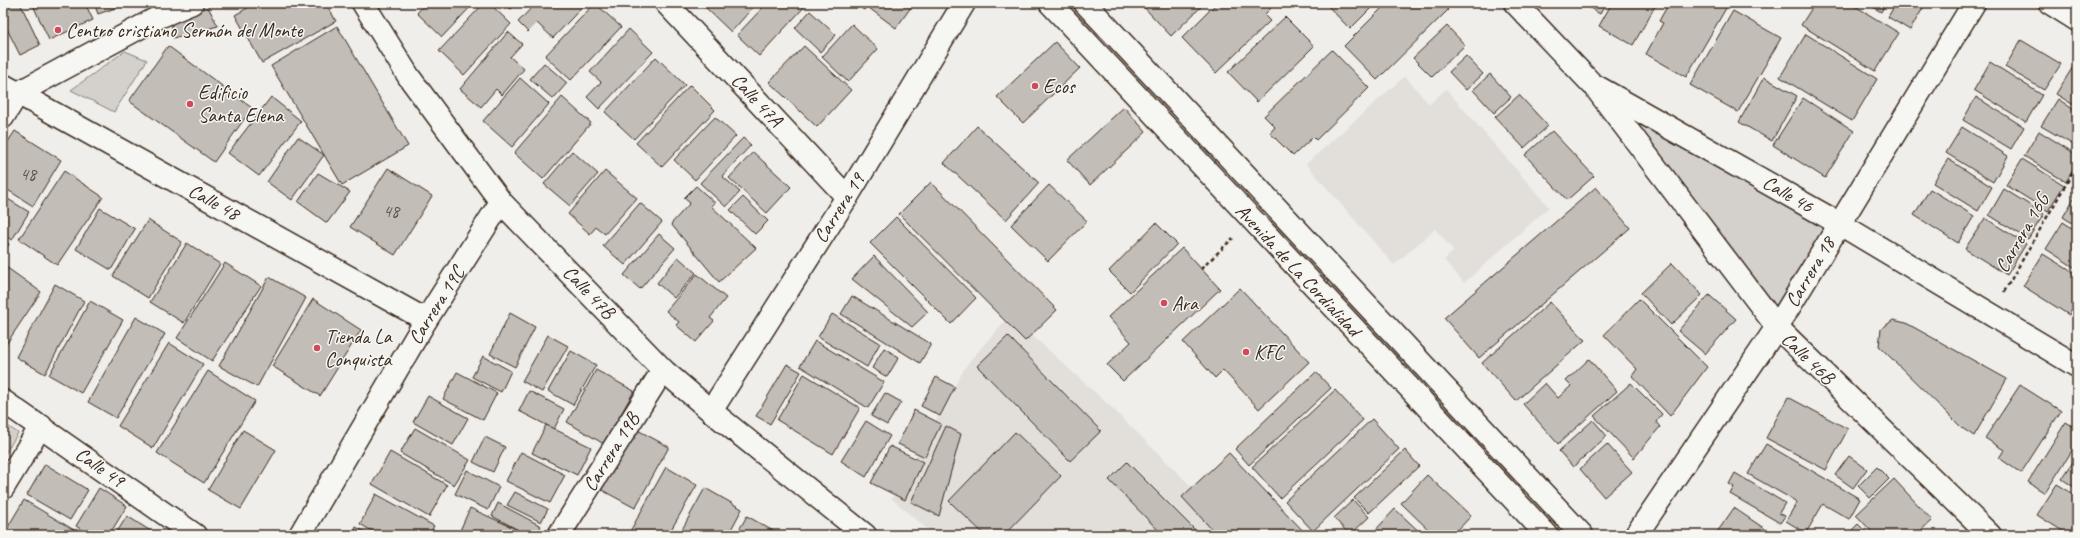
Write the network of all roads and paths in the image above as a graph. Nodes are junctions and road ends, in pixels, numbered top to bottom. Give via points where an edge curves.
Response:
1 (192, 3) edge
2 (363, 3) edge
3 (666, 3) edge
4 (964, 3) edge
5 (1050, 3) edge
6 (1085, 3) edge
7 (1515, 3) edge
8 (1974, 3) edge
9 (2050, 3) edge
10 (2077, 20) edge
11 (1592, 84) junction
12 (10, 89) edge
13 (3, 118) edge
14 (2077, 165) edge
15 (847, 197) junction
16 (501, 202) junction
17 (1840, 224) junction
18 (1237, 234) dead end
19 (1201, 268) dead end
20 (1991, 315) junction
21 (426, 320) junction
22 (1777, 327) junction
23 (2077, 366) edge
24 (663, 370) junction
25 (3, 401) edge
26 (711, 411) junction
27 (41, 426) junction
28 (3, 488) edge
29 (195, 535) edge
30 (300, 535) edge
31 (559, 535) edge
32 (865, 535) edge
33 (1547, 535) edge
34 (1582, 535) edge
35 (1636, 535) edge
36 (1990, 535) edge

1 - 12 street
2 - 16 street, Calle 47B via 409,77
3 - 15 street, Calle 47A
4 - 15 street, Carrera 19
5 - 33 street, Avenida de La Cordialidad
6 - 34 street, Avenida de La Cordialidad
7 - 11 street, Calle 46
8 - 17 street, Carrera 18
9 - 10 street
11 - 17 street, Calle 46
11 - 22 street, Calle 46B
12 - 13 street
12 - 21 street, Calle 48
14 - 20 path, Carrera 16G
15 - 26 street, Carrera 19
16 - 21 street, Carrera 19C
16 - 24 street, Calle 47B
17 - 20 street, Calle 46
17 - 22 street, Carrera 18
18 - 19 path
20 - 23 street, Calle 46
21 - 30 street, Carrera 19C
22 - 35 street, Carrera 18
22 - 36 street, Calle 46B
24 - 26 street, Calle 47B
24 - 31 street, Carrera 19B
25 - 27 street, Calle 49
26 - 32 street, Calle 47B
27 - 28 street
27 - 29 street, Calle 49

